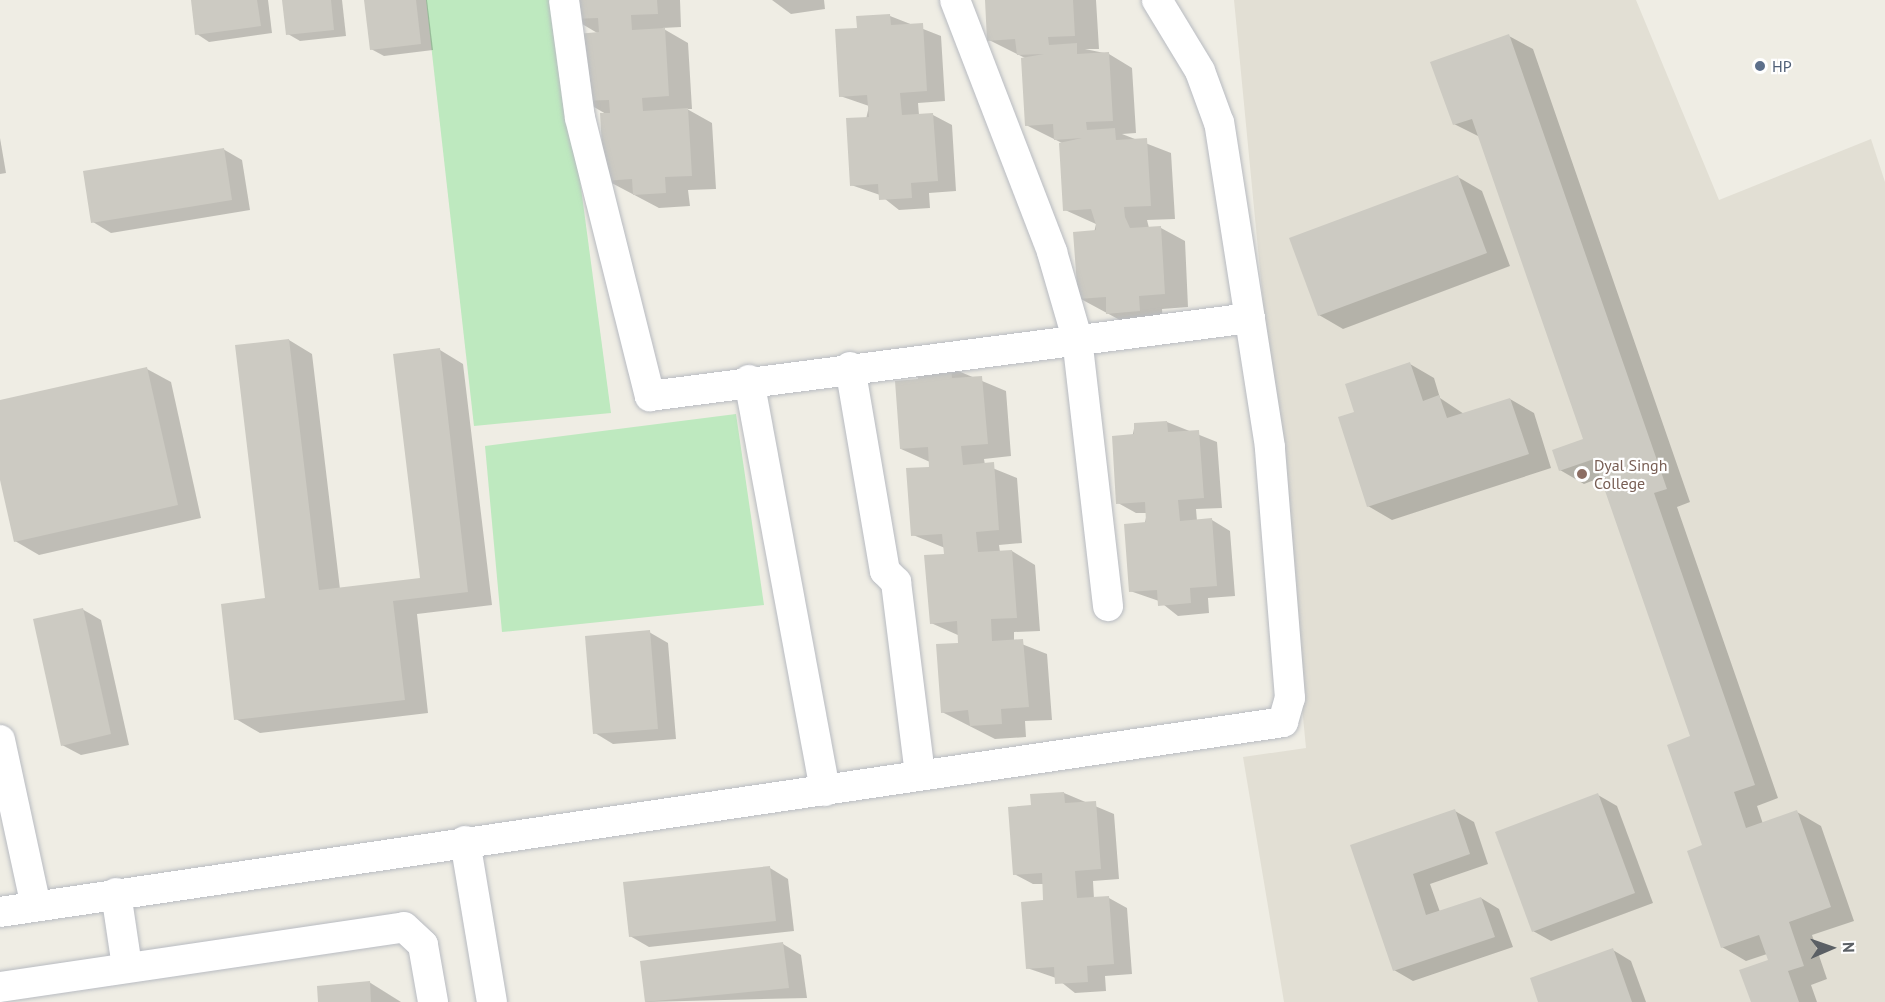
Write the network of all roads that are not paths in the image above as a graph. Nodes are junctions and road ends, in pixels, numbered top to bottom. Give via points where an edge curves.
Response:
1 (564, 0) edge
2 (956, 0) edge
3 (1157, 0) edge
4 (1250, 318) junction
5 (1077, 338) junction
6 (850, 367) junction
7 (749, 380) junction
8 (1108, 606) dead end
9 (0, 740) edge
10 (920, 776) junction
11 (825, 791) junction
12 (465, 841) junction
13 (116, 894) junction
14 (36, 906) junction
15 (0, 912) edge
16 (126, 967) junction
17 (0, 987) edge
18 (433, 1002) edge
19 (492, 1002) edge

1 - 7 street via 580,118 646,389 657,396
2 - 5 street via 1052,252
3 - 4 street via 1200,71 1219,123
4 - 5 street
4 - 10 street via 1270,447 1289,714 1272,726
5 - 6 street
5 - 8 street
6 - 7 street
6 - 10 street via 885,571 896,582
7 - 11 street
9 - 14 street
10 - 11 street
11 - 12 street
12 - 13 street
12 - 19 street
13 - 14 street
13 - 16 street
14 - 15 street
16 - 17 street
16 - 18 street via 404,927 423,945

